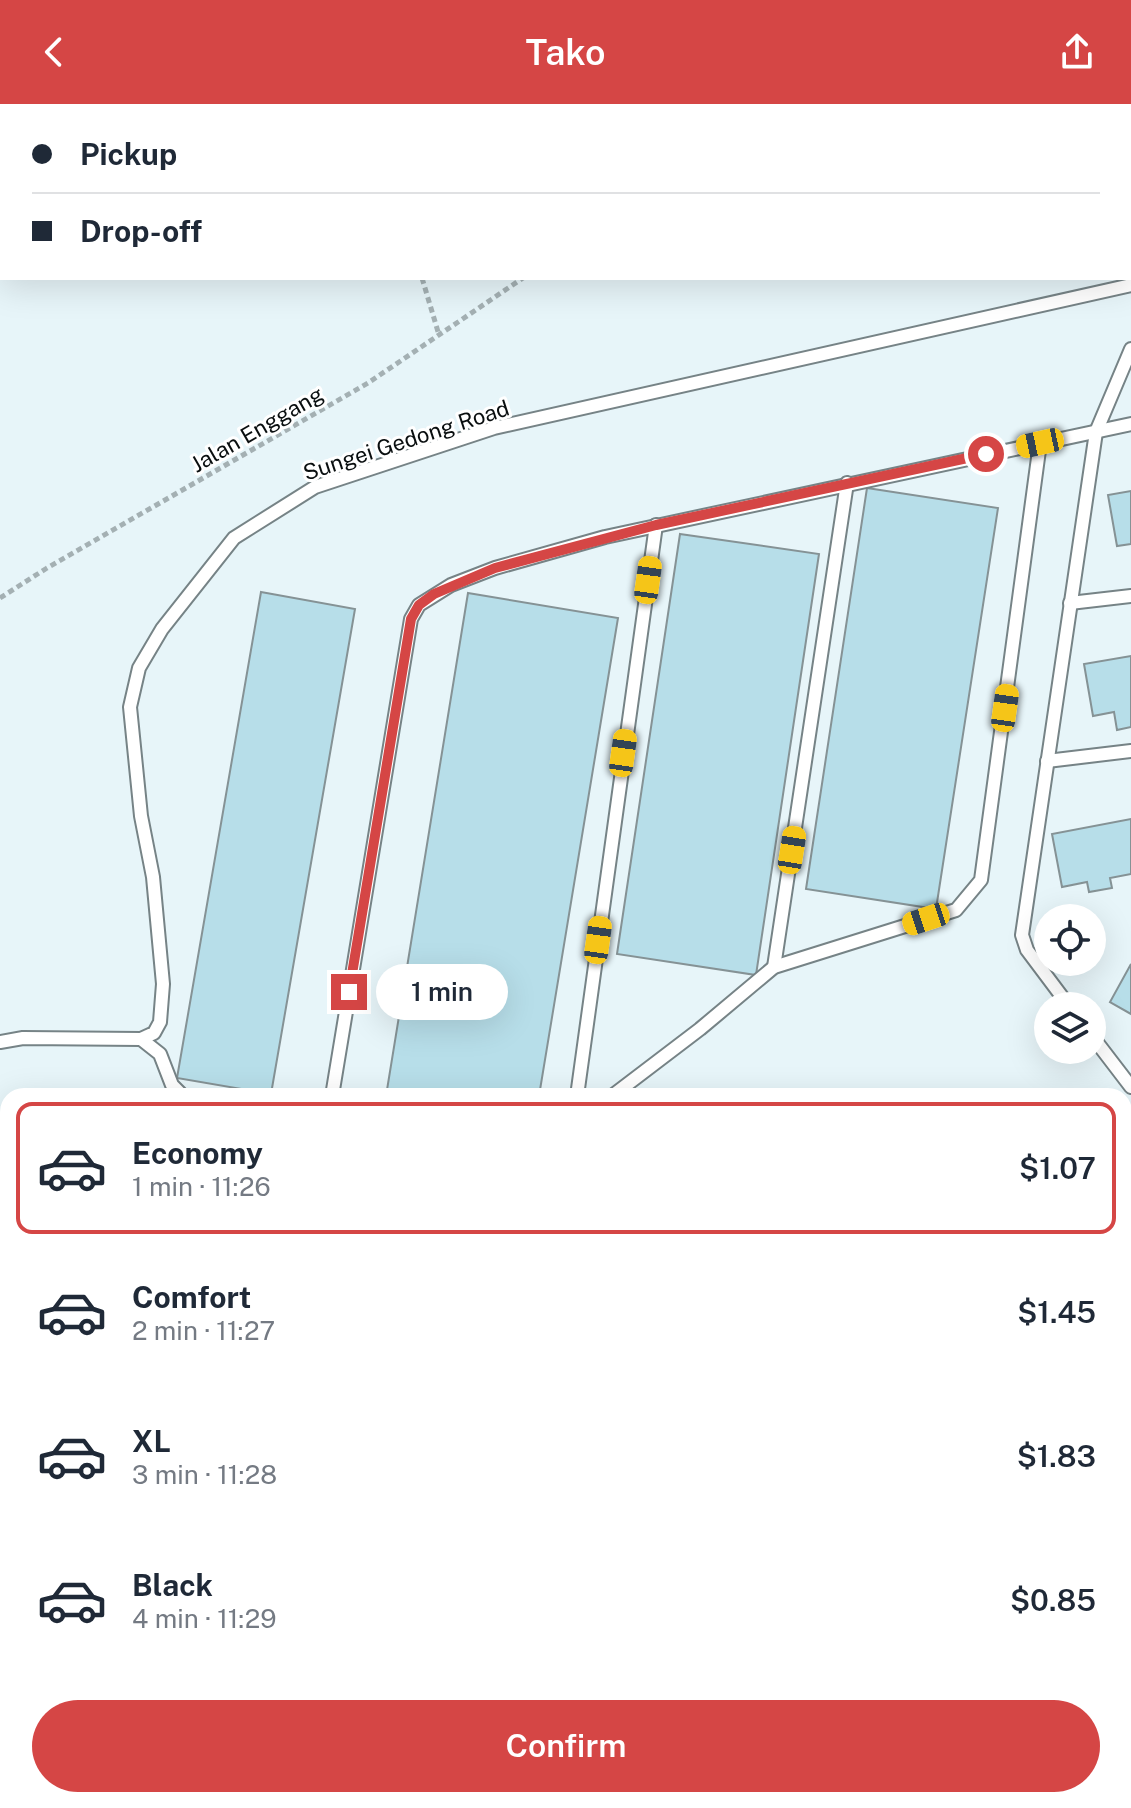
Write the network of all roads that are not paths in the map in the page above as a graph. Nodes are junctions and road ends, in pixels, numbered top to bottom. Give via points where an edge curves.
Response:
1 (1131, 285) edge
2 (1131, 349) edge
3 (1131, 424) edge
4 (1096, 432) junction
5 (1040, 443) junction
6 (847, 483) junction
7 (656, 525) junction
8 (1131, 596) edge
9 (1070, 603) junction
10 (1131, 751) edge
11 (1047, 761) junction
12 (774, 967) junction
13 (1058, 992) edge
14 (141, 1039) junction
15 (0, 1042) edge
16 (1106, 1054) edge
17 (1131, 1087) edge
18 (175, 1088) edge
19 (333, 1088) edge
20 (578, 1088) edge
21 (623, 1088) edge

1 - 14 lane, Sungei Gedong Road via 494,428 315,487 234,538 162,629 139,668 130,707 163,984 160,1022 154,1033
2 - 4 lane
3 - 4 lane
4 - 5 lane
4 - 9 lane
5 - 6 lane
5 - 12 lane via 981,880 956,910
6 - 7 lane
6 - 12 lane
7 - 19 lane via 481,574 419,605 411,619
7 - 20 lane
8 - 9 lane
9 - 11 lane
10 - 11 lane
11 - 13 lane via 1022,935
12 - 21 lane
14 - 15 lane
14 - 18 lane via 160,1054
16 - 17 lane

